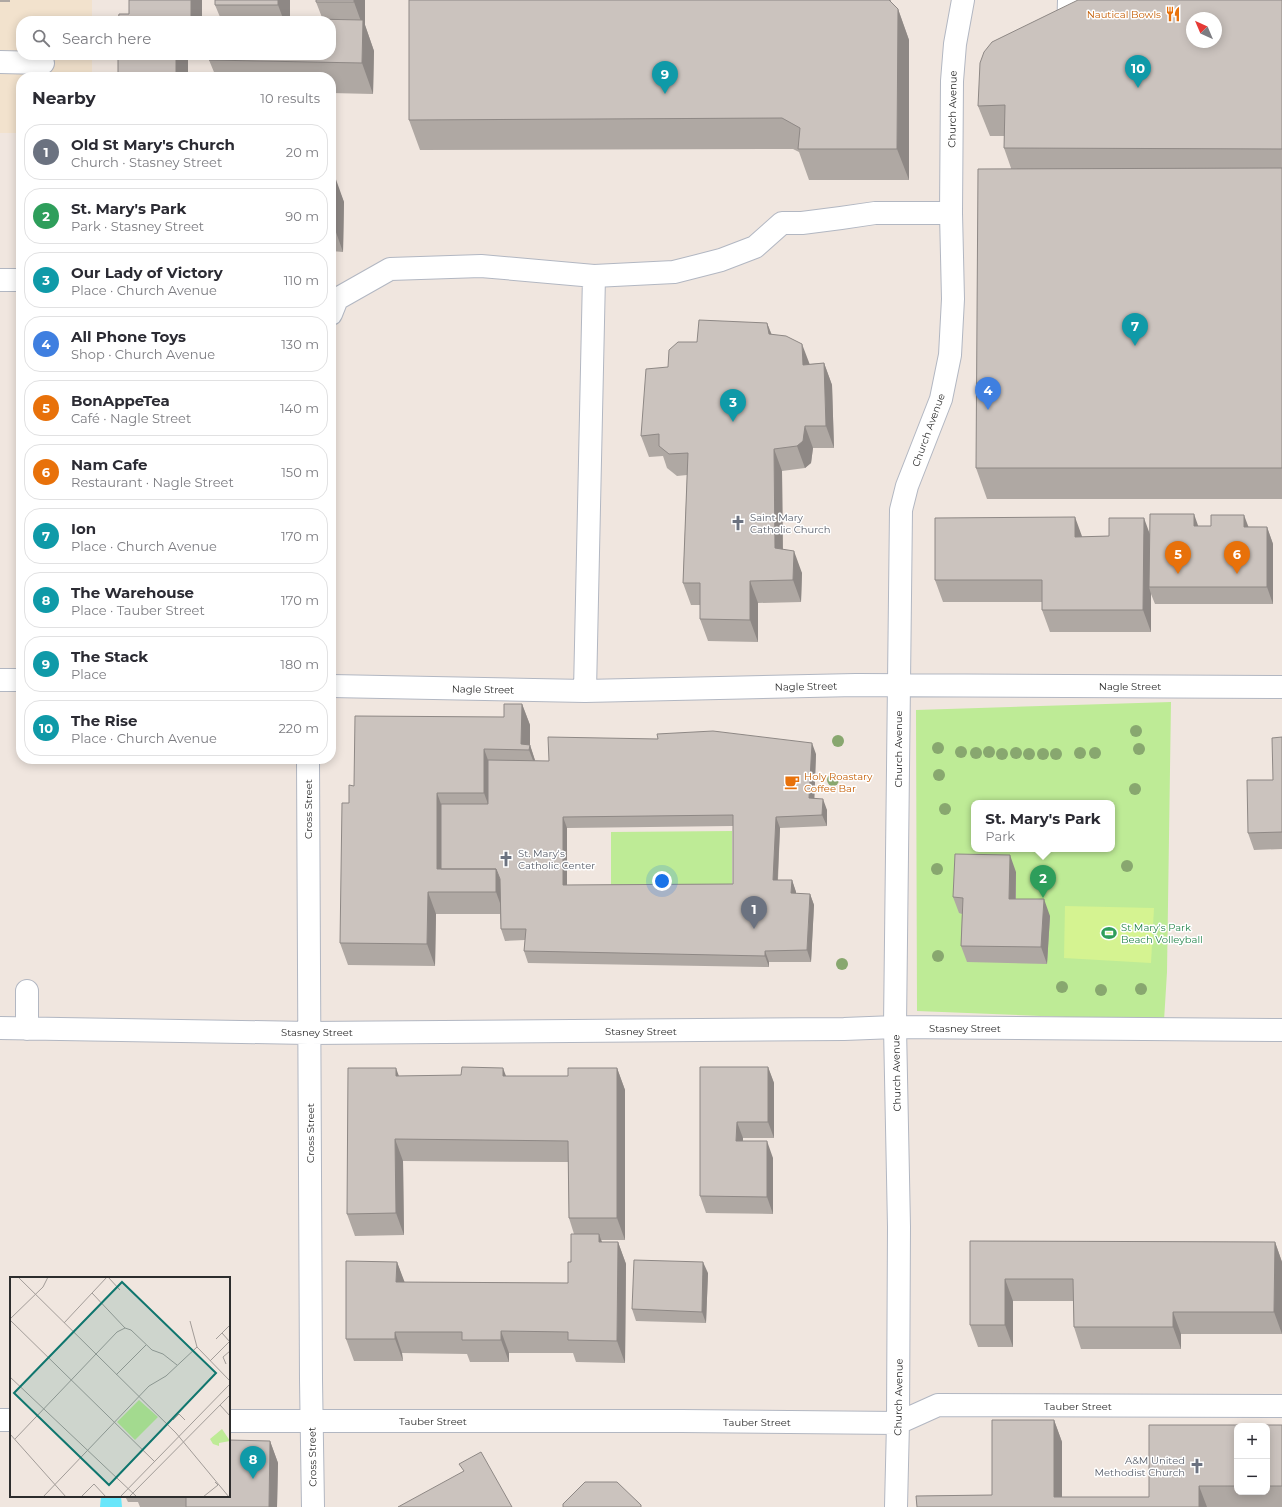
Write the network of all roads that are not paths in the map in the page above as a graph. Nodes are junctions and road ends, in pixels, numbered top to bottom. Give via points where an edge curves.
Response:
1 (963, 0) edge
2 (1069, 0) edge
3 (1068, 42) edge
4 (0, 62) edge
5 (42, 63) dead end
6 (950, 213) junction
7 (594, 276) junction
8 (0, 280) edge
9 (16, 280) edge
10 (336, 302) edge
11 (0, 680) edge
12 (16, 680) edge
13 (336, 686) edge
14 (898, 686) junction
15 (1282, 687) edge
16 (585, 691) junction
17 (308, 764) edge
18 (27, 992) dead end
19 (0, 1028) edge
20 (895, 1028) junction
21 (27, 1029) junction
22 (1282, 1030) edge
23 (310, 1033) junction
24 (1282, 1406) edge
25 (230, 1421) edge
26 (311, 1421) junction
27 (898, 1423) junction
28 (313, 1507) edge
29 (896, 1507) edge

1 - 6 street, Church Avenue via 955,44 952,81
2 - 3 street
4 - 5 street
6 - 7 street via 874,213 802,223 782,223 755,247 721,260 674,272
6 - 14 street, Church Avenue via 953,299 950,355 942,399 907,486 901,510
7 - 10 street via 481,266 390,269
7 - 16 street
8 - 9 street
11 - 12 street
13 - 16 street, Nagle Street
14 - 15 street, Nagle Street
14 - 16 street, Nagle Street
14 - 20 street, Church Avenue
17 - 23 street, Cross Street
18 - 21 street
19 - 21 street, Stasney Street
20 - 22 street, Stasney Street
20 - 23 street, Stasney Street
20 - 27 street, Church Avenue via 899,1227
21 - 23 street, Stasney Street
23 - 26 street, Cross Street
24 - 27 street, Tauber Street via 938,1405
25 - 26 street, Tauber Street
26 - 27 street, Tauber Street
26 - 28 street, Cross Street
27 - 29 street, Church Avenue

